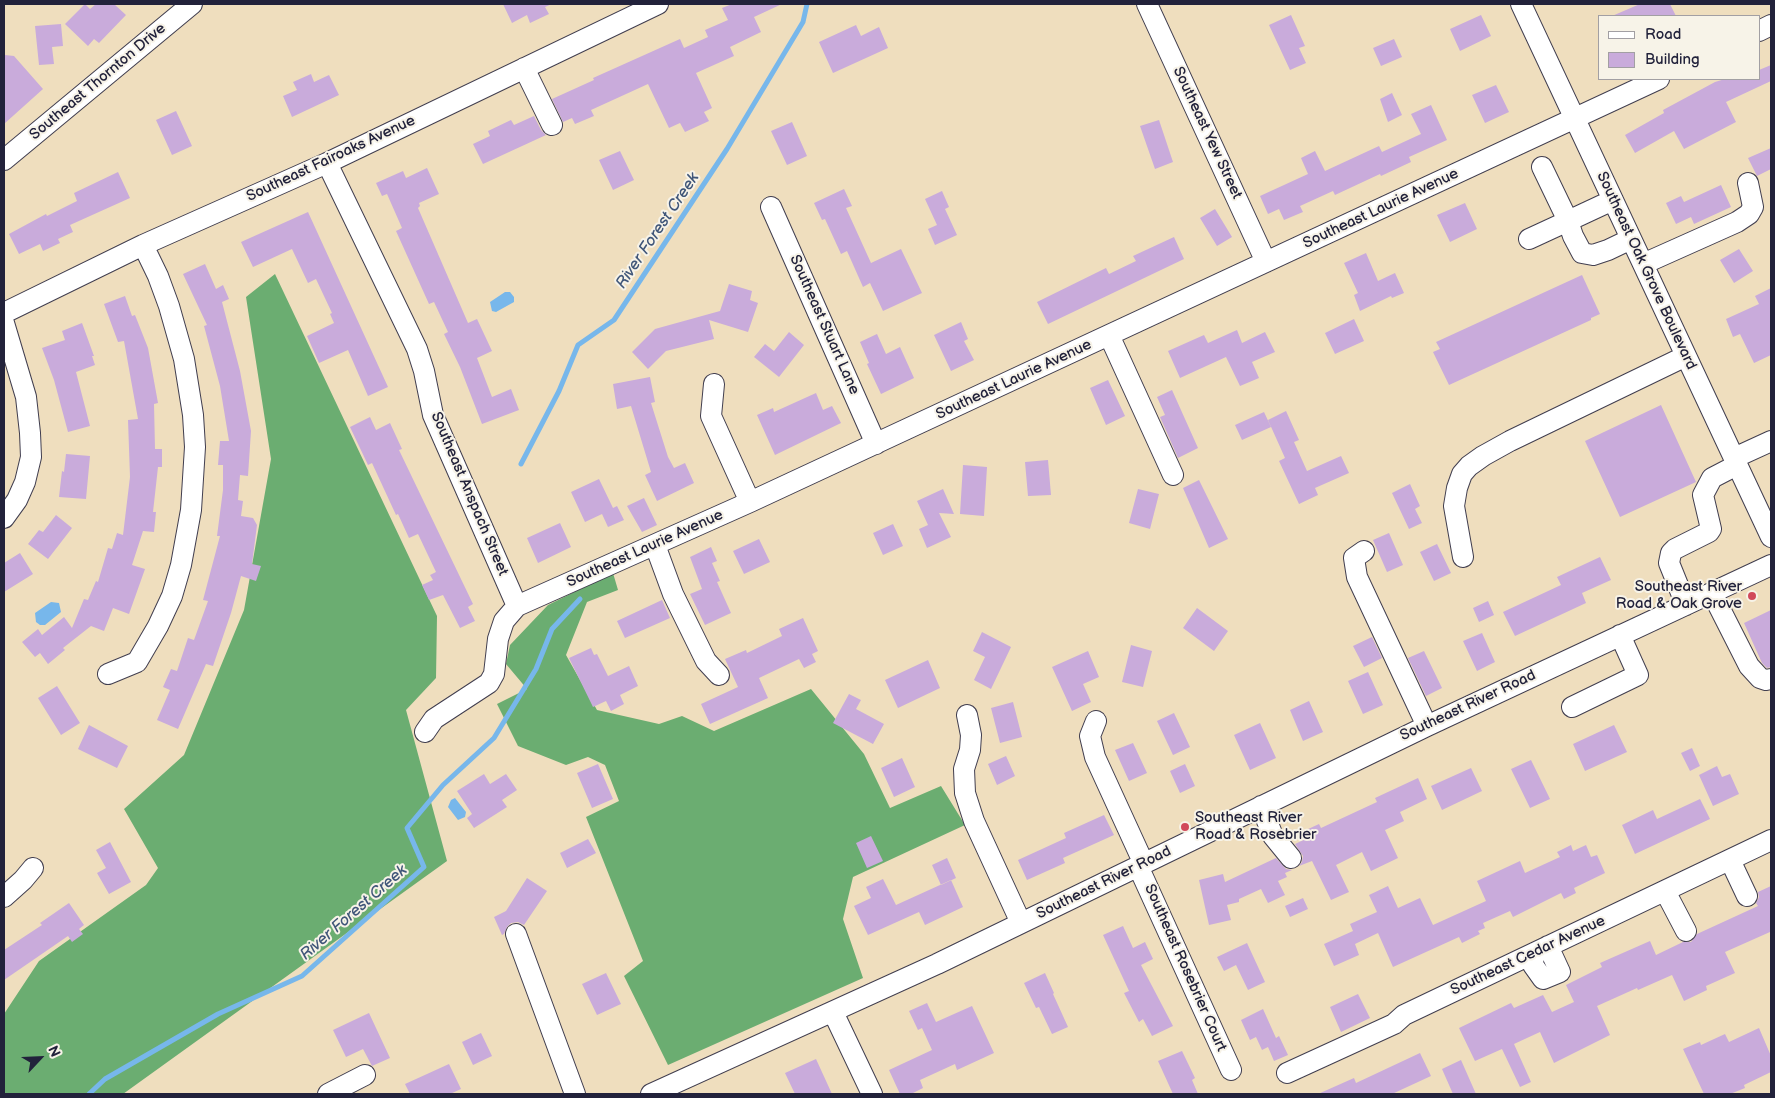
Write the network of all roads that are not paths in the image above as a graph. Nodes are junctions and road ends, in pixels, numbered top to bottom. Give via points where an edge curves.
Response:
1 (192, 4) edge
2 (658, 4) edge
3 (1147, 4) edge
4 (1520, 4) edge
5 (524, 68) junction
6 (1657, 80) edge
7 (1575, 119) junction
8 (552, 125) dead end
9 (4, 160) edge
10 (327, 163) junction
11 (1542, 167) dead end
12 (1748, 183) dead end
13 (1613, 200) junction
14 (771, 207) dead end
15 (1568, 221) junction
16 (1529, 239) dead end
17 (1631, 239) junction
18 (143, 245) junction
19 (1266, 262) junction
20 (1643, 264) junction
21 (4, 313) edge
22 (4, 323) edge
23 (1109, 335) junction
24 (1686, 356) junction
25 (714, 384) dead end
26 (1771, 441) edge
27 (876, 444) junction
28 (1736, 462) junction
29 (1173, 475) dead end
30 (750, 502) junction
31 (4, 518) edge
32 (1771, 537) edge
33 (655, 544) junction
34 (1364, 551) dead end
35 (1463, 556) dead end
36 (1771, 565) edge
37 (1712, 593) junction
38 (1686, 605) junction
39 (518, 606) junction
40 (1620, 635) junction
41 (108, 674) dead end
42 (719, 675) dead end
43 (1771, 680) edge
44 (1572, 707) dead end
45 (967, 715) dead end
46 (1096, 721) dead end
47 (1427, 726) junction
48 (425, 732) dead end
49 (1261, 806) junction
50 (1771, 840) edge
51 (1291, 858) dead end
52 (1730, 860) junction
53 (1141, 865) junction
54 (33, 868) dead end
55 (1665, 891) junction
56 (1747, 896) dead end
57 (4, 897) edge
58 (1021, 923) junction
59 (1686, 931) dead end
60 (516, 934) dead end
61 (833, 1012) junction
62 (1231, 1070) dead end
63 (1287, 1073) dead end
64 (366, 1075) dead end
65 (659, 1093) edge
66 (328, 1094) edge
67 (575, 1094) edge
68 (872, 1094) edge

1 - 9 street, Southeast Thornton Drive
2 - 5 street, Southeast Fairoaks Avenue
3 - 19 street, Southeast Yew Street
4 - 7 street, Southeast Oak Grove Boulevard
5 - 8 street
5 - 10 street, Southeast Fairoaks Avenue
6 - 7 street, Southeast Laurie Avenue
7 - 13 street, Southeast Oak Grove Boulevard
7 - 19 street, Southeast Laurie Avenue
10 - 18 street, Southeast Fairoaks Avenue
10 - 39 street, Southeast Anspach Street via 417,349 436,424
11 - 15 street
12 - 20 street via 1753,207 1749,214
13 - 15 street
13 - 17 street, Southeast Oak Grove Boulevard
14 - 27 street, Southeast Stuart Lane
15 - 16 street
15 - 17 street via 1582,253 1593,255
17 - 20 street, Southeast Oak Grove Boulevard
18 - 21 street, Southeast Fairoaks Avenue
18 - 41 street via 169,306 184,359 193,415 191,510 181,566 158,626 137,662
19 - 23 street, Southeast Laurie Avenue
20 - 24 street, Southeast Oak Grove Boulevard
22 - 31 street via 26,397 31,457 25,482
23 - 27 street, Southeast Laurie Avenue
23 - 29 street
24 - 28 street, Southeast Oak Grove Boulevard
24 - 35 street via 1510,441 1469,466 1456,488 1454,506
25 - 30 street via 711,416
26 - 28 street
27 - 30 street, Southeast Laurie Avenue
28 - 32 street, Southeast Oak Grove Boulevard
28 - 38 street via 1712,478 1703,495 1709,532 1671,553 1669,562
30 - 33 street, Southeast Laurie Avenue
33 - 39 street, Southeast Laurie Avenue
33 - 42 street via 673,594 706,661
34 - 47 street via 1354,558 1356,577
36 - 37 street, Southeast River Road
37 - 38 street, Southeast River Road
37 - 43 street via 1749,666 1760,678
38 - 40 street, Southeast River Road
39 - 48 street, Southeast Laurie Avenue via 504,621 498,639 494,674 489,684 434,719
40 - 44 street via 1638,675
40 - 47 street, Southeast River Road
45 - 58 street via 971,735 964,769 965,793 974,821
46 - 53 street, Southeast Rosebrier Court via 1090,736 1096,757
47 - 49 street, Southeast River Road
49 - 51 street via 1273,836
49 - 53 street, Southeast River Road
50 - 52 street, Southeast Cedar Avenue
52 - 55 street, Southeast Cedar Avenue
52 - 56 street
53 - 58 street, Southeast River Road
53 - 62 street, Southeast Rosebrier Court
54 - 57 street
55 - 59 street
55 - 63 street, Southeast Cedar Avenue
58 - 61 street, Southeast River Road
60 - 67 street
61 - 65 street, Southeast River Road
61 - 68 street
64 - 66 street

